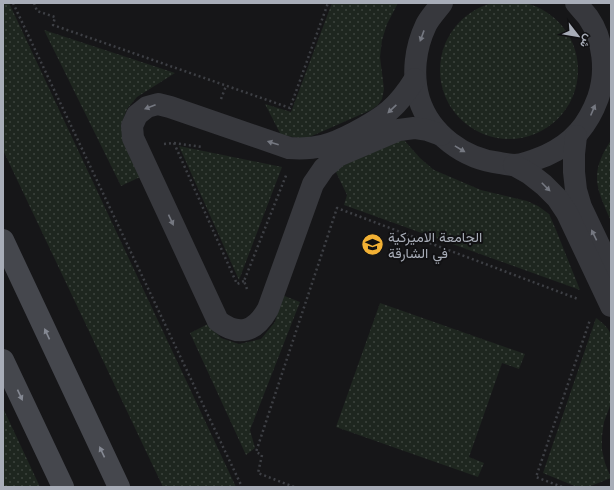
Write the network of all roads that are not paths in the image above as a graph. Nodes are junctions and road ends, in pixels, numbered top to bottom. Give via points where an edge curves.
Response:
1 (442, 3) edge
2 (576, 3) edge
3 (607, 55) edge
4 (415, 79) junction
5 (441, 135) junction
6 (576, 136) junction
7 (514, 165) junction
8 (3, 240) edge
9 (611, 270) edge
10 (602, 310) edge
11 (3, 360) edge
12 (63, 487) edge
13 (119, 487) edge

1 -> 4 street via 426,24 417,50
2 - 3 street via 588,18
6 -> 3 street via 592,114 601,89
4 - 5 street via 428,118
4 -> 5 street via 399,102 378,120 333,144 319,148 289,148 158,104 147,107 137,114 132,126 132,138 218,321 228,328 240,331 252,328 262,320 313,184 324,168 338,156 399,130 414,128
5 -> 7 street via 456,148 475,157 494,163
6 - 7 street via 558,150
9 -> 6 street via 581,207 576,190
7 -> 10 street via 544,185 567,213
13 -> 8 street
11 -> 12 street

